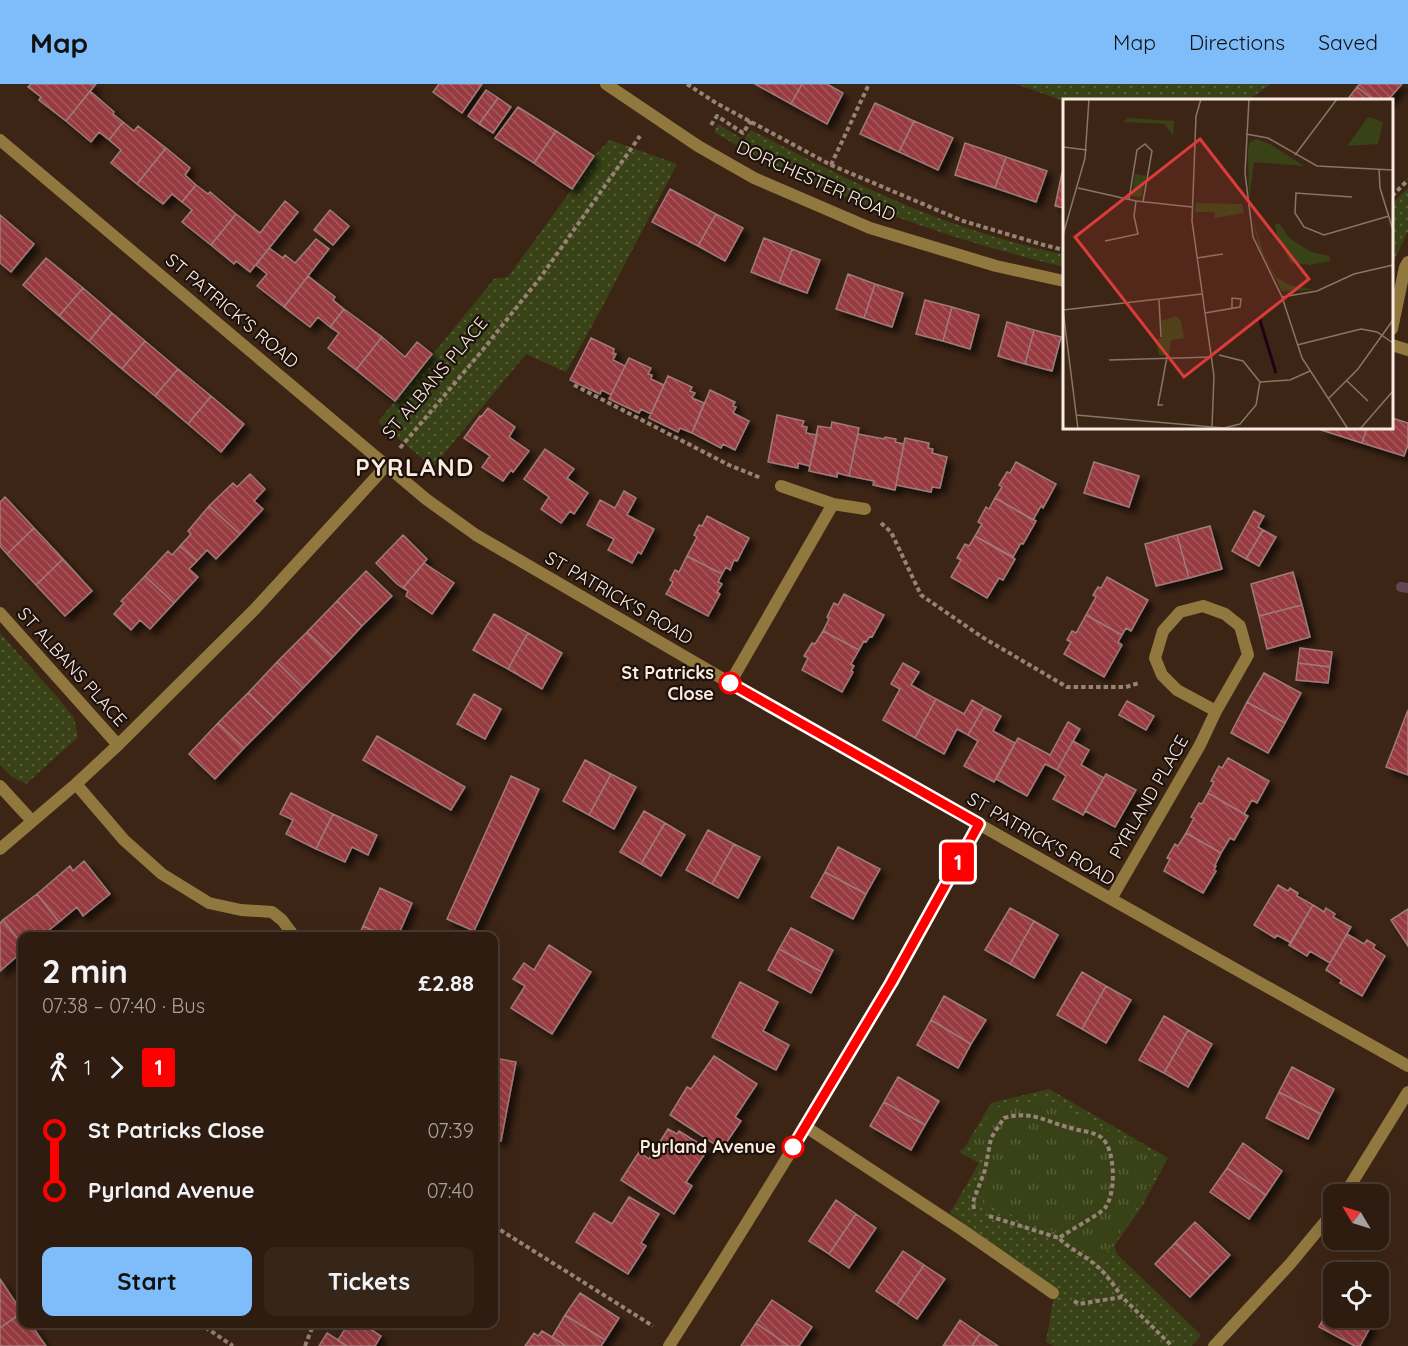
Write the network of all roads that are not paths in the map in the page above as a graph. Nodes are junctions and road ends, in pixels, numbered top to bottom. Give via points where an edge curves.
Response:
1 (606, 84) edge
2 (0, 140) edge
3 (1408, 262) edge
4 (1063, 281) edge
5 (1393, 324) edge
6 (1393, 345) edge
7 (1408, 350) edge
8 (386, 465) junction
9 (781, 486) road end
10 (833, 504) junction
11 (865, 509) road end
12 (0, 613) edge
13 (730, 683) junction
14 (1216, 711) junction
15 (118, 745) junction
16 (76, 784) junction
17 (0, 786) edge
18 (32, 821) junction
19 (979, 824) junction
20 (0, 849) edge
21 (1111, 899) junction
22 (291, 932) edge
23 (1408, 1066) edge
24 (1408, 1092) edge
25 (806, 1127) junction
26 (1351, 1184) edge
27 (1323, 1224) edge
28 (1053, 1293) road end
29 (671, 1342) edge
30 (1214, 1346) edge

1 - 4 street, DORCHESTER ROAD via 698,146 754,178 870,228 996,266
2 - 8 street, ST PATRICK'S ROAD
3 - 5 street
6 - 7 street
8 - 13 street, ST PATRICK'S ROAD via 476,535
8 - 15 street, ST ALBANS PLACE via 255,609
9 - 10 street
10 - 11 street
10 - 13 street
12 - 15 street, ST ALBANS PLACE
13 - 19 street, ST PATRICK'S ROAD
14 - 14 street, PYRLAND PLACE via 1248,655 1240,626 1226,614 1203,606 1180,612 1163,631 1155,658 1162,675 1177,690
14 - 21 street, PYRLAND PLACE
15 - 16 street, ST ALBANS PLACE
16 - 18 street, ST ALBANS PLACE
16 - 22 street via 124,840 162,874 209,903 272,912
17 - 18 street
18 - 20 street, ST ALBANS PLACE
19 - 21 street, ST PATRICK'S ROAD
19 - 25 street
21 - 23 street, ST PATRICK'S ROAD
24 - 26 street
25 - 28 street via 962,1228
25 - 29 street
27 - 30 street

